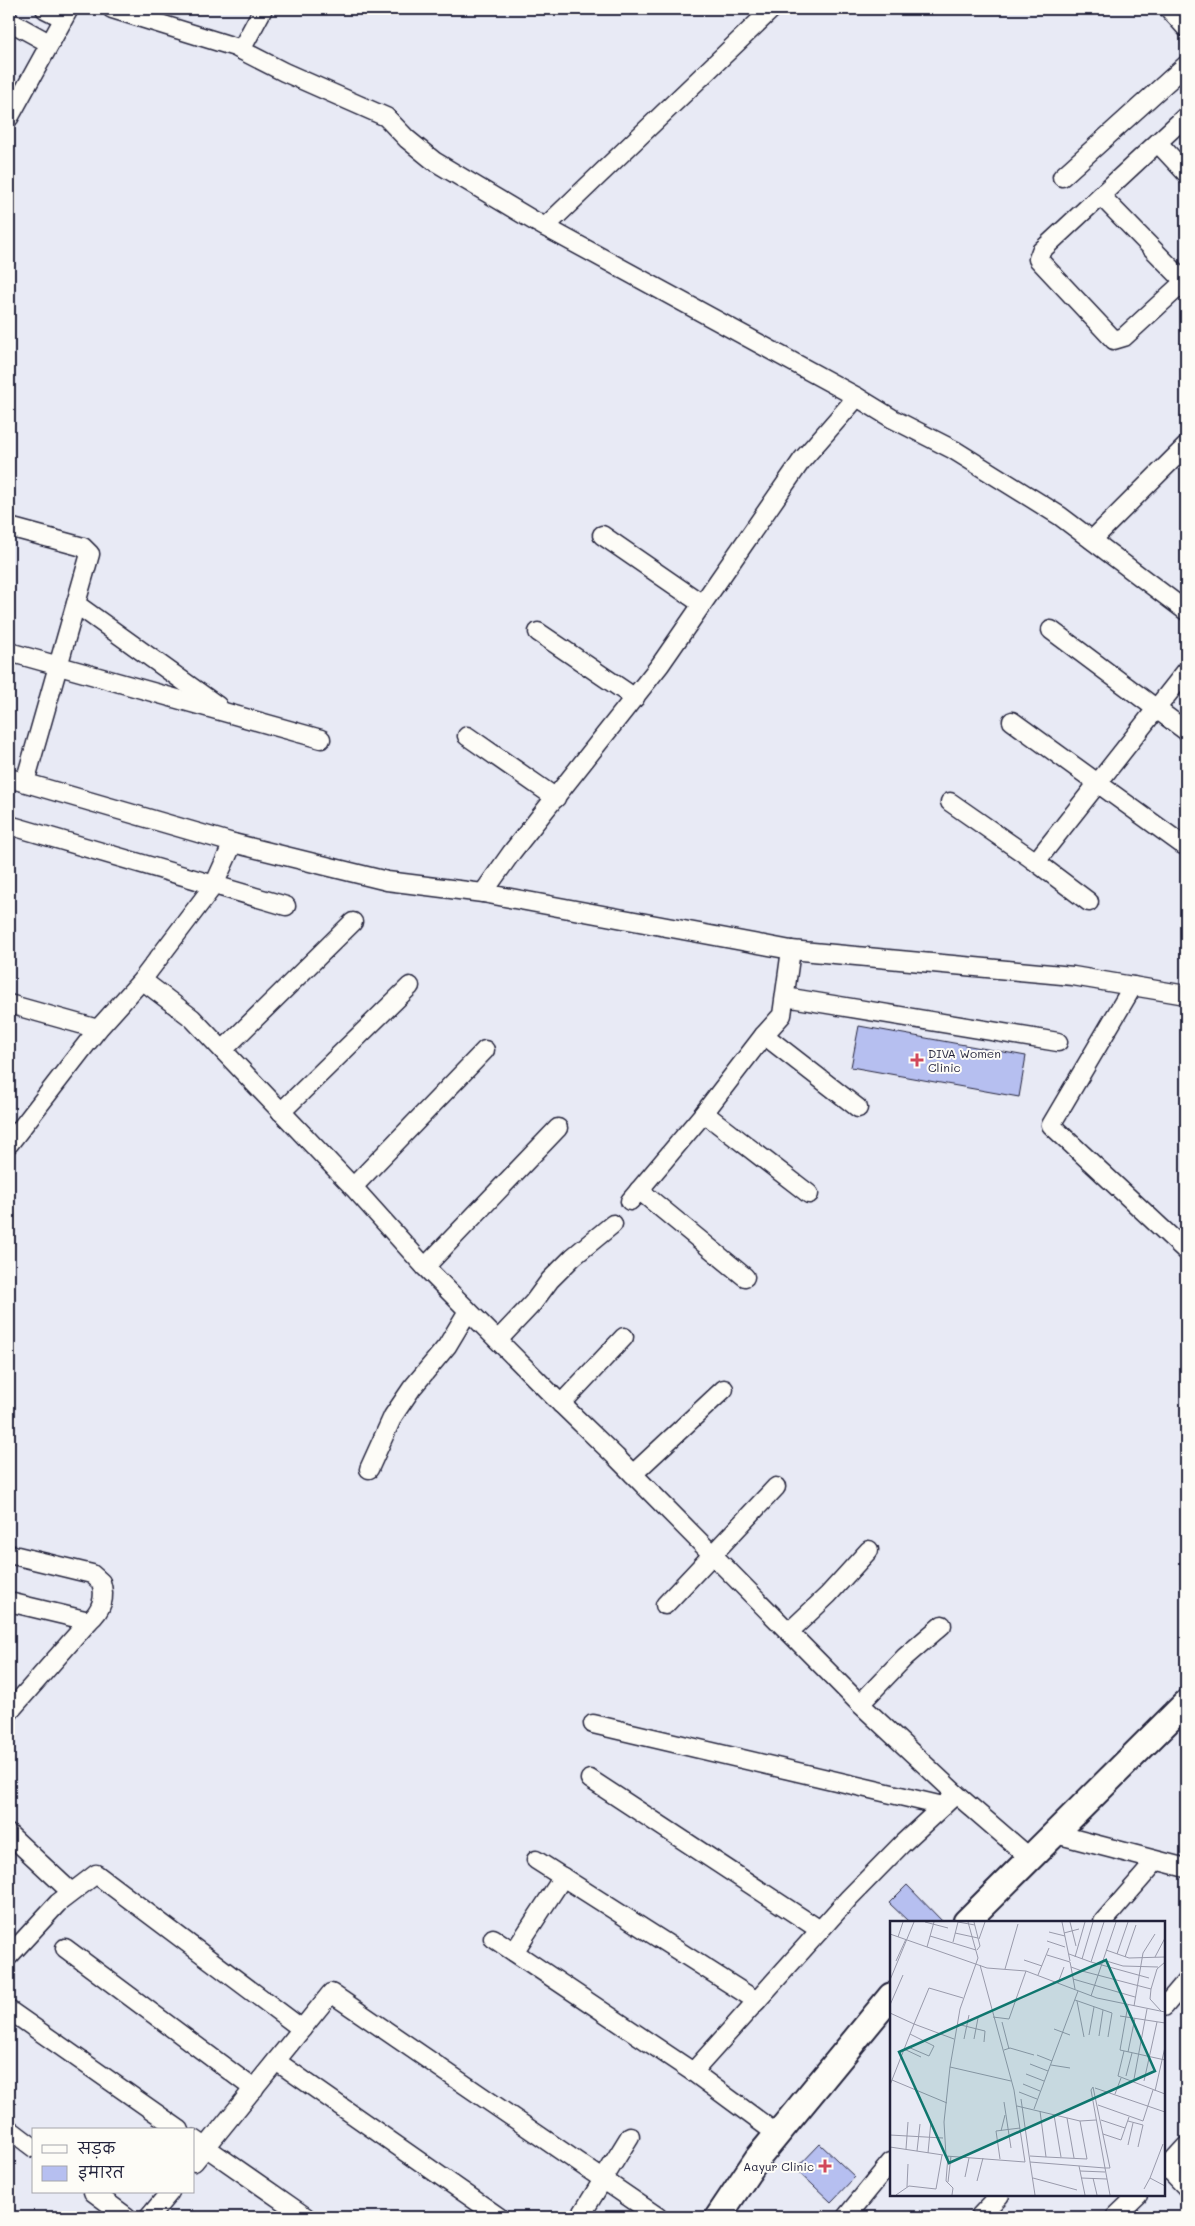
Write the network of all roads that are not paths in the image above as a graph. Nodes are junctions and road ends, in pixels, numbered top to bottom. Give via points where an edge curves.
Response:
1 (45, 9) edge
2 (112, 9) edge
3 (263, 9) edge
4 (772, 9) edge
5 (1169, 9) edge
6 (66, 14) edge
7 (9, 21) edge
8 (1186, 28) edge
9 (49, 43) junction
10 (241, 50) junction
11 (1186, 65) edge
12 (1186, 116) edge
13 (9, 118) edge
14 (1158, 142) junction
15 (1186, 172) edge
16 (1062, 176) dead end
17 (1101, 196) junction
18 (544, 227) junction
19 (1185, 280) edge
20 (857, 397) junction
21 (1186, 446) edge
22 (9, 527) edge
23 (602, 535) dead end
24 (1092, 540) junction
25 (76, 604) junction
26 (702, 604) junction
27 (1186, 611) edge
28 (1052, 630) dead end
29 (538, 632) dead end
30 (9, 652) edge
31 (58, 666) junction
32 (1186, 671) edge
33 (635, 698) junction
34 (1157, 708) junction
35 (226, 712) junction
36 (1012, 721) dead end
37 (1186, 731) edge
38 (466, 736) dead end
39 (321, 738) dead end
40 (17, 780) edge
41 (1096, 784) junction
42 (556, 798) junction
43 (950, 802) dead end
44 (9, 825) edge
45 (233, 843) junction
46 (1183, 845) dead end
47 (1032, 859) junction
48 (214, 885) junction
49 (483, 893) junction
50 (1088, 902) dead end
51 (286, 906) dead end
52 (354, 922) dead end
53 (791, 950) junction
54 (142, 980) junction
55 (410, 986) dead end
56 (1133, 986) junction
57 (1186, 995) edge
58 (785, 997) junction
59 (9, 1004) edge
60 (98, 1030) junction
61 (764, 1035) junction
62 (1058, 1042) dead end
63 (223, 1050) junction
64 (485, 1050) dead end
65 (858, 1108) dead end
66 (281, 1112) junction
67 (704, 1113) junction
68 (558, 1128) dead end
69 (9, 1144) edge
70 (353, 1187) junction
71 (809, 1194) dead end
72 (613, 1224) dead end
73 (1186, 1252) edge
74 (426, 1267) junction
75 (744, 1277) dead end
76 (468, 1311) junction
77 (624, 1337) dead end
78 (498, 1340) junction
79 (724, 1389) dead end
80 (561, 1404) junction
81 (369, 1469) dead end
82 (633, 1474) junction
83 (776, 1487) dead end
84 (869, 1550) dead end
85 (9, 1554) edge
86 (713, 1554) junction
87 (9, 1602) edge
88 (665, 1605) dead end
89 (89, 1621) junction
90 (942, 1625) dead end
91 (790, 1631) junction
92 (860, 1704) junction
93 (1186, 1705) edge
94 (9, 1712) edge
95 (593, 1724) dead end
96 (590, 1779) dead end
97 (950, 1800) junction
98 (9, 1834) edge
99 (1052, 1834) junction
100 (1030, 1858) junction
101 (536, 1860) dead end
102 (1156, 1861) junction
103 (1186, 1868) edge
104 (563, 1877) junction
105 (71, 1892) junction
106 (967, 1921) edge
107 (1104, 1921) edge
108 (820, 1930) junction
109 (493, 1938) dead end
110 (65, 1948) dead end
111 (514, 1952) junction
112 (9, 1956) edge
113 (1186, 1981) edge
114 (890, 1997) edge
115 (757, 2001) junction
116 (1165, 2006) edge
117 (9, 2010) edge
118 (302, 2029) junction
119 (276, 2061) junction
120 (693, 2072) junction
121 (254, 2089) junction
122 (177, 2128) edge
123 (9, 2129) edge
124 (778, 2134) junction
125 (630, 2136) dead end
126 (200, 2143) edge
127 (32, 2146) edge
128 (1186, 2146) edge
129 (195, 2159) edge
130 (890, 2163) edge
131 (1165, 2167) edge
132 (604, 2179) junction
133 (1186, 2187) edge
134 (96, 2194) edge
135 (168, 2194) edge
136 (999, 2196) edge
137 (1137, 2196) edge
138 (126, 2217) edge
139 (149, 2217) edge
140 (306, 2217) edge
141 (499, 2217) edge
142 (580, 2217) edge
143 (658, 2217) edge
144 (718, 2217) edge
145 (846, 2217) edge
146 (979, 2217) edge
147 (1115, 2217) edge

1 - 6 street
2 - 10 street
3 - 10 street
4 - 18 street
5 - 8 street
6 - 9 street
7 - 9 street
9 - 13 street
10 - 18 street via 386,117 434,161
11 - 16 street
12 - 14 street
14 - 15 street
14 - 17 street
17 - 19 street
17 - 19 street via 1042,251 1038,259 1110,338 1121,339
18 - 20 street
20 - 24 street via 954,450 1060,516
20 - 26 street via 802,460
21 - 24 street
22 - 25 street via 83,547 90,554
23 - 26 street
24 - 27 street
25 - 31 street
25 - 35 street
26 - 33 street
28 - 34 street
29 - 33 street
30 - 31 street
31 - 35 street
31 - 40 street
32 - 34 street
33 - 42 street
34 - 37 street
34 - 41 street
35 - 39 street
36 - 41 street
38 - 42 street
40 - 45 street
41 - 46 street
41 - 47 street via 1038,859
42 - 49 street
43 - 47 street
44 - 48 street
45 - 48 street
45 - 49 street via 388,881
47 - 50 street
48 - 51 street
48 - 54 street
49 - 53 street
52 - 63 street
53 - 56 street via 1072,976
53 - 58 street
54 - 60 street
54 - 63 street via 192,1018
55 - 66 street
56 - 57 street
56 - 73 street via 1051,1125
58 - 61 street via 782,1015
58 - 62 street
59 - 60 street
60 - 69 street
61 - 65 street
61 - 67 street
63 - 66 street
64 - 70 street
66 - 70 street
67 - 71 street
67 - 75 street via 634,1196
68 - 74 street
70 - 74 street
72 - 78 street via 550,1280
74 - 76 street
76 - 78 street
76 - 81 street via 447,1346 412,1388 394,1416
77 - 80 street
78 - 80 street
79 - 82 street
80 - 82 street
82 - 86 street
83 - 86 street
84 - 91 street via 828,1596
85 - 89 street via 98,1578 104,1600
86 - 88 street
86 - 91 street
87 - 89 street
89 - 94 street
90 - 92 street via 905,1657
91 - 92 street
92 - 97 street
93 - 99 street
95 - 97 street
96 - 108 street
97 - 100 street
97 - 108 street via 903,1843
98 - 105 street
99 - 100 street
99 - 102 street
100 - 106 street
101 - 104 street
102 - 103 street
102 - 107 street
104 - 111 street
104 - 115 street
105 - 112 street
105 - 118 street via 96,1874
108 - 115 street
109 - 111 street
110 - 121 street
111 - 120 street
113 - 116 street
114 - 124 street
115 - 120 street
117 - 122 street
118 - 119 street
118 - 132 street via 331,1993
119 - 121 street
119 - 141 street
120 - 124 street
121 - 126 street
123 - 127 street
124 - 144 street
125 - 132 street
126 - 129 street
126 - 140 street
128 - 131 street
130 - 145 street
131 - 133 street
132 - 142 street
132 - 143 street
134 - 138 street
135 - 139 street
136 - 146 street
137 - 147 street

